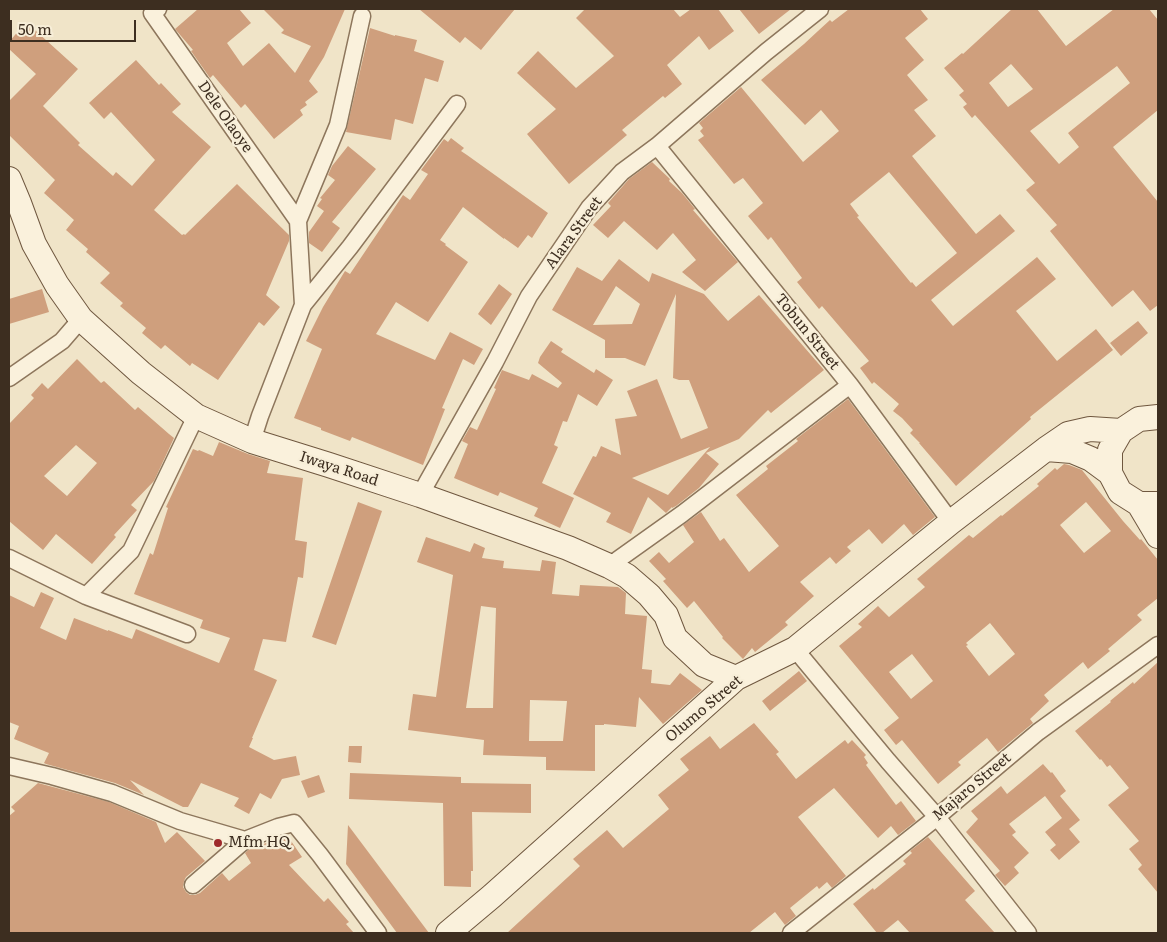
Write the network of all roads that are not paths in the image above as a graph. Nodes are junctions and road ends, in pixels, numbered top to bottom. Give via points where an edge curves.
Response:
1 (820, 9) edge
2 (155, 11) edge
3 (362, 16) dead end
4 (457, 104) dead end
5 (657, 146) junction
6 (9, 179) edge
7 (298, 221) junction
8 (303, 304) junction
9 (80, 319) junction
10 (9, 378) edge
11 (850, 385) junction
12 (196, 416) junction
13 (1158, 417) edge
14 (1121, 431) junction
15 (252, 442) junction
16 (1046, 449) junction
17 (1110, 473) junction
18 (420, 495) junction
19 (1149, 504) edge
20 (951, 522) junction
21 (1158, 536) edge
22 (9, 558) edge
23 (609, 566) junction
24 (86, 596) junction
25 (187, 634) dead end
26 (1158, 645) edge
27 (795, 649) junction
28 (736, 678) junction
29 (9, 766) edge
30 (937, 817) junction
31 (245, 840) junction
32 (193, 885) dead end
33 (378, 933) edge
34 (448, 933) edge
35 (791, 933) edge
36 (1028, 933) edge

1 - 5 street, Alara Street
2 - 7 street, Dele Olaoye
3 - 7 street via 338,125
4 - 8 street
5 - 11 street, Tobun Street
5 - 18 street, Alara Street via 622,172 589,208 568,238 529,296
6 - 9 street, Iwaya Road via 34,244
7 - 8 street
8 - 15 street
9 - 10 street via 62,341
9 - 12 street, Iwaya Road
11 - 20 street, Tobun Street
11 - 23 street
12 - 15 street, Iwaya Road
12 - 24 street via 131,551
13 - 14 street via 1139,419
14 - 16 street, Olumo Street via 1090,429 1068,434
14 - 17 street via 1110,450
15 - 18 street, Iwaya Road
16 - 17 street via 1072,451 1091,459
16 - 20 street, Olumo Street
17 - 19 street via 1120,492
18 - 23 street, Iwaya Road
19 - 21 street
20 - 27 street, Olumo Street
22 - 24 street
23 - 28 street, Iwaya Road via 649,595 666,615 675,638 704,665
24 - 25 street
26 - 30 street, Majaro Street via 1038,732
27 - 28 street, Olumo Street
27 - 30 street
28 - 34 street, Olumo Street
29 - 31 street via 112,793 180,821
30 - 35 street, Majaro Street
30 - 36 street
31 - 32 street
31 - 33 street via 294,823

